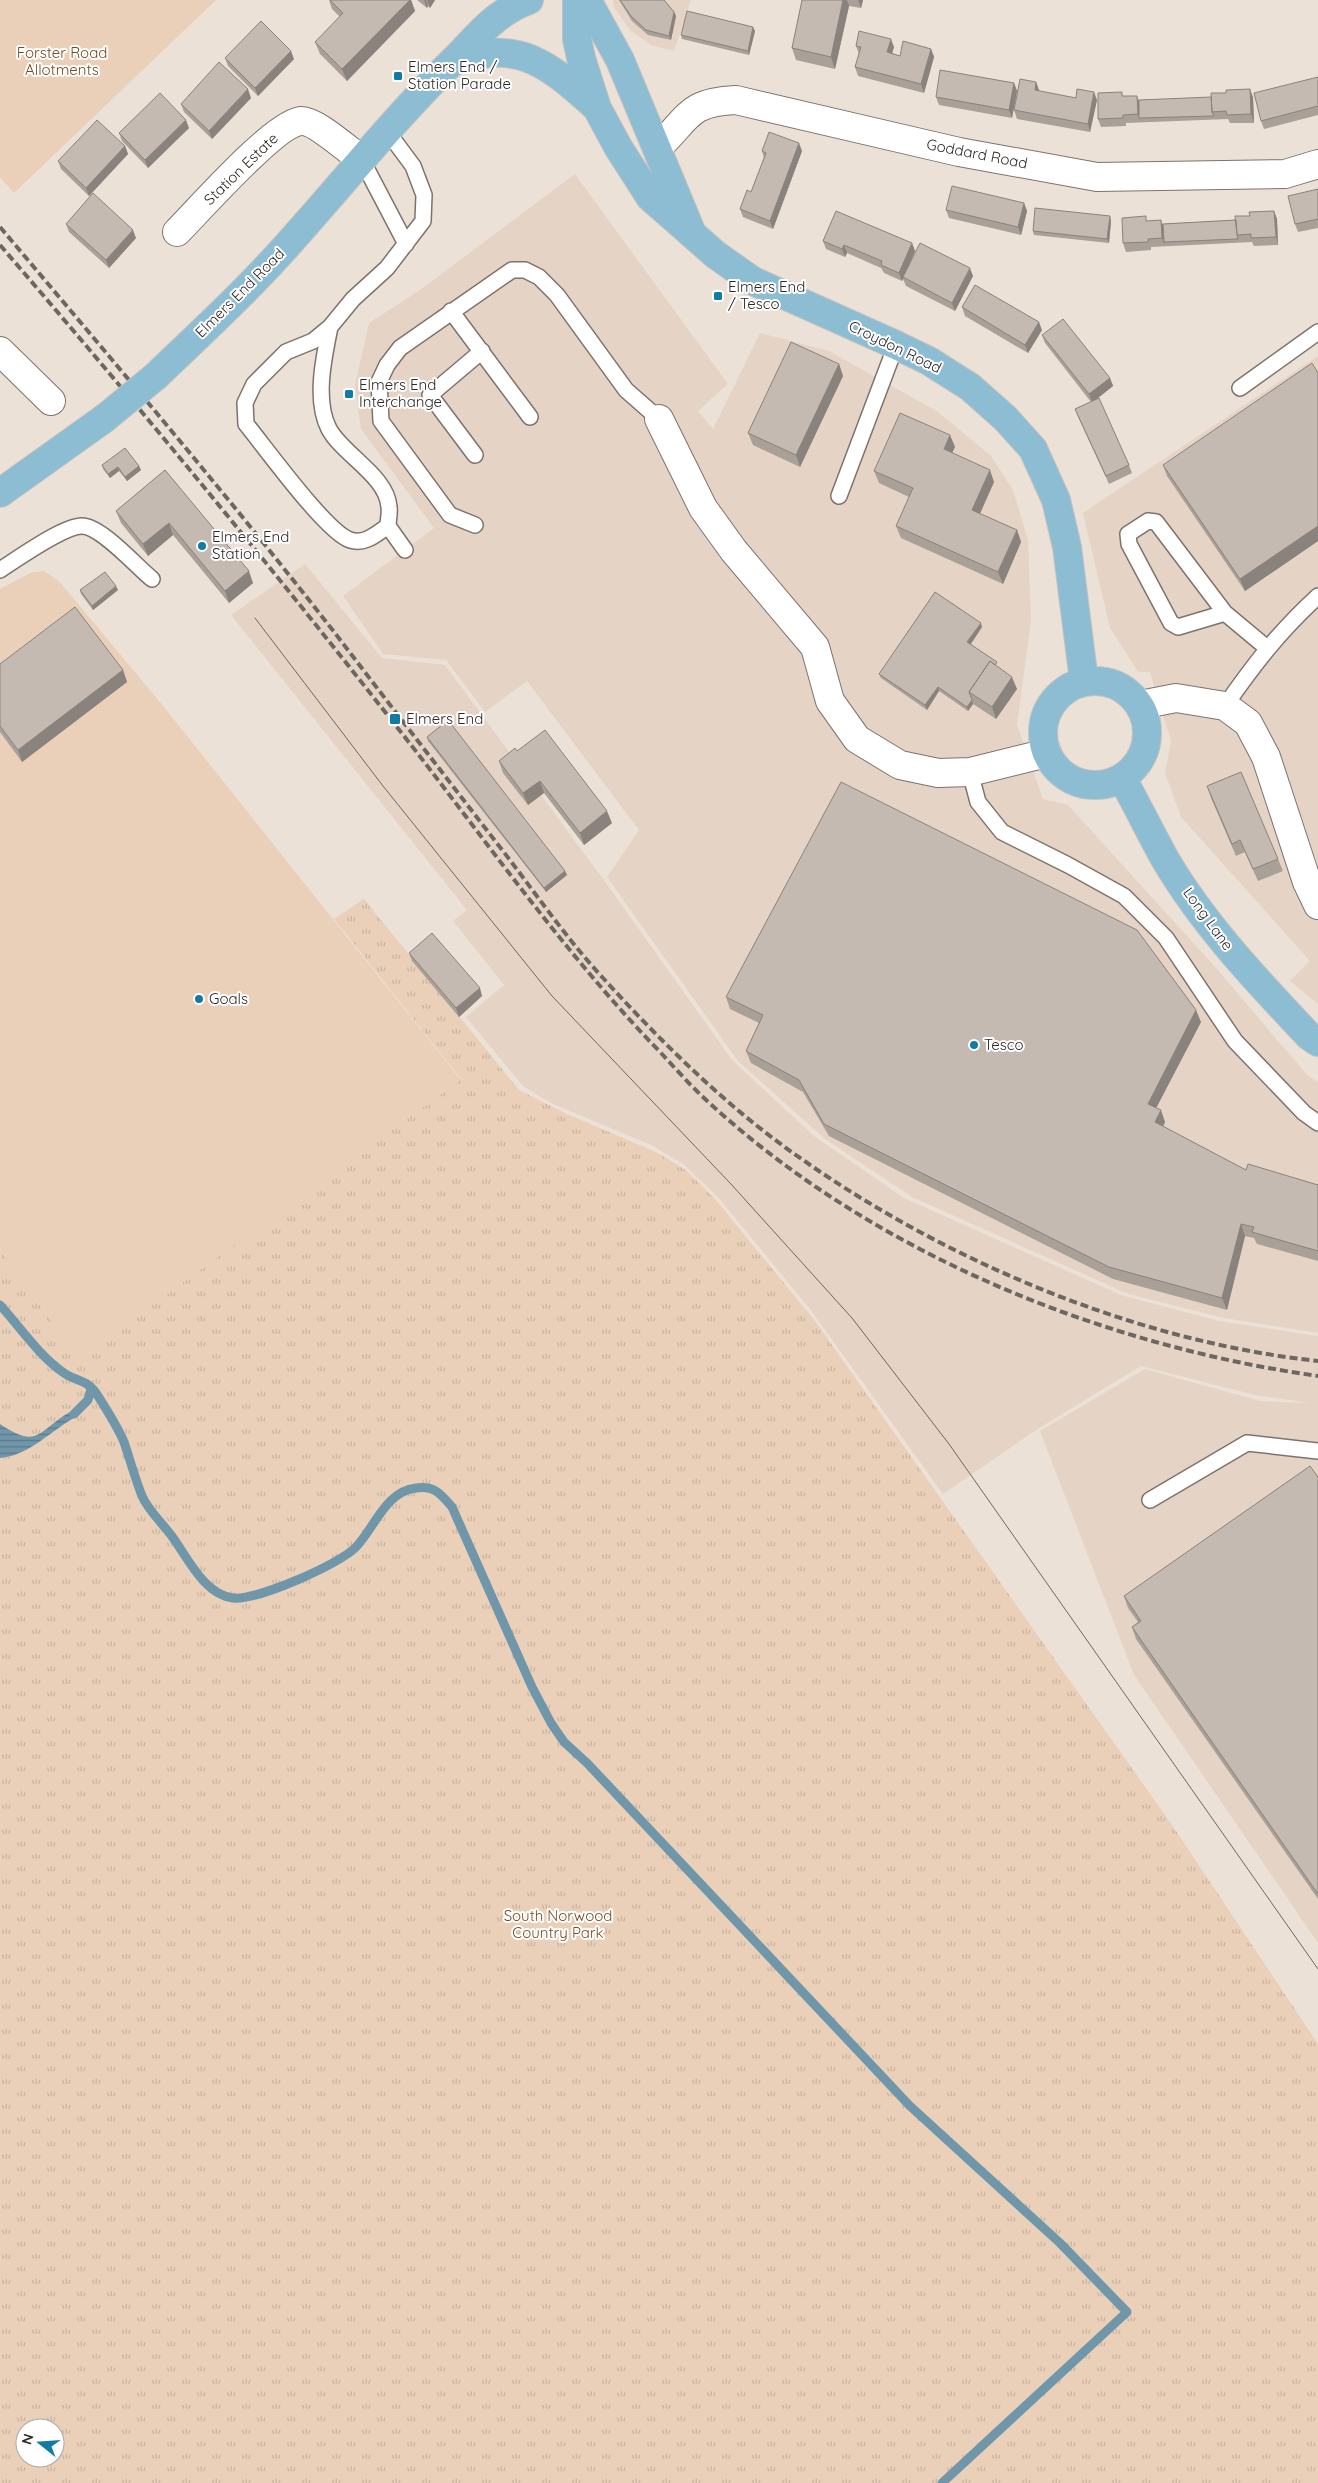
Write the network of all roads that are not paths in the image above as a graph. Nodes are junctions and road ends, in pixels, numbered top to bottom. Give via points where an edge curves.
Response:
1 (491, 0) edge
2 (529, 0) edge
3 (577, 0) edge
4 (587, 0) edge
5 (452, 62) junction
6 (597, 108) junction
7 (387, 131) junction
8 (657, 148) junction
9 (362, 160) junction
10 (1318, 164) edge
11 (177, 232) dead end
12 (692, 235) junction
13 (406, 244) junction
14 (451, 310) junction
15 (330, 327) junction
16 (1318, 332) edge
17 (896, 345) junction
18 (0, 351) edge
19 (482, 352) junction
20 (1240, 388) dead end
21 (51, 401) dead end
22 (530, 417) dead end
23 (658, 419) joint
24 (476, 455) dead end
25 (0, 493) edge
26 (839, 496) dead end
27 (475, 524) dead end
28 (388, 526) junction
29 (405, 550) dead end
30 (0, 570) edge
31 (152, 579) dead end
32 (1318, 596) edge
33 (1225, 612) junction
34 (1267, 648) junction
35 (1084, 681) junction
36 (1140, 706) junction
37 (1225, 706) junction
38 (1046, 753) junction
39 (970, 772) junction
40 (1122, 778) junction
41 (1318, 905) edge
42 (1318, 1042) edge
43 (1318, 1123) edge
44 (1318, 1450) edge
45 (1150, 1500) dead end

1 - 5 main road
2 - 5 main road, Elmers End Road via 487,24
3 - 6 main road, Croydon Road via 577,39
4 - 8 main road, Croydon Road via 620,60
5 - 6 main road, Elmers End Road via 476,53 512,53 554,71
5 - 7 main road, Elmers End Road
6 - 12 main road, Croydon Road via 650,197
7 - 9 main road, Elmers End Road
7 - 13 lane via 413,166 424,195 423,221
8 - 10 street, Goddard Road via 686,115 699,107 736,100 959,152 1098,176 1285,174
8 - 12 main road, Croydon Road
9 - 11 street, Station Estate via 314,125 302,121 288,126 267,141
9 - 13 lane
9 - 25 main road, Elmers End Road, bridge via 290,242 156,376 105,418
12 - 17 main road, Croydon Road via 753,281
13 - 15 lane
14 - 19 lane
14 - 23 lane via 512,270 525,270 539,277 557,295 626,390
14 - 27 lane via 400,348 378,382 378,400 381,420 450,515
15 - 28 lane via 322,405 329,429 380,485 390,506
15 - 28 lane via 313,341 286,352 254,384 245,403 246,424 324,520 350,540 365,541
16 - 20 lane
17 - 26 lane
17 - 35 main road, Croydon Road via 970,387 1033,449 1056,500 1067,547
18 - 21 street
19 - 22 lane
19 - 24 lane via 430,395
23 - 39 street via 703,508 734,551 815,647 830,701 857,739 900,765 938,773
28 - 29 lane
30 - 31 lane via 39,545 82,526 98,532
32 - 34 lane
33 - 33 lane via 1156,522 1148,521 1128,534 1129,544 1171,624 1178,627
33 - 34 lane
34 - 37 lane
35 - 36 main road via 1115,684
35 - 38 main road via 1059,695 1048,710 1043,735
36 - 37 street via 1176,698
36 - 40 main road via 1146,722 1145,748 1136,765
37 - 41 street via 1248,724 1266,757 1307,882
38 - 39 street
38 - 40 main road via 1065,776 1082,784 1105,784
39 - 43 lane via 978,802 1002,832 1124,896 1166,938 1235,1041 1304,1113
40 - 42 main road, Long Lane via 1166,860 1201,911 1248,972
44 - 45 lane via 1247,1443

